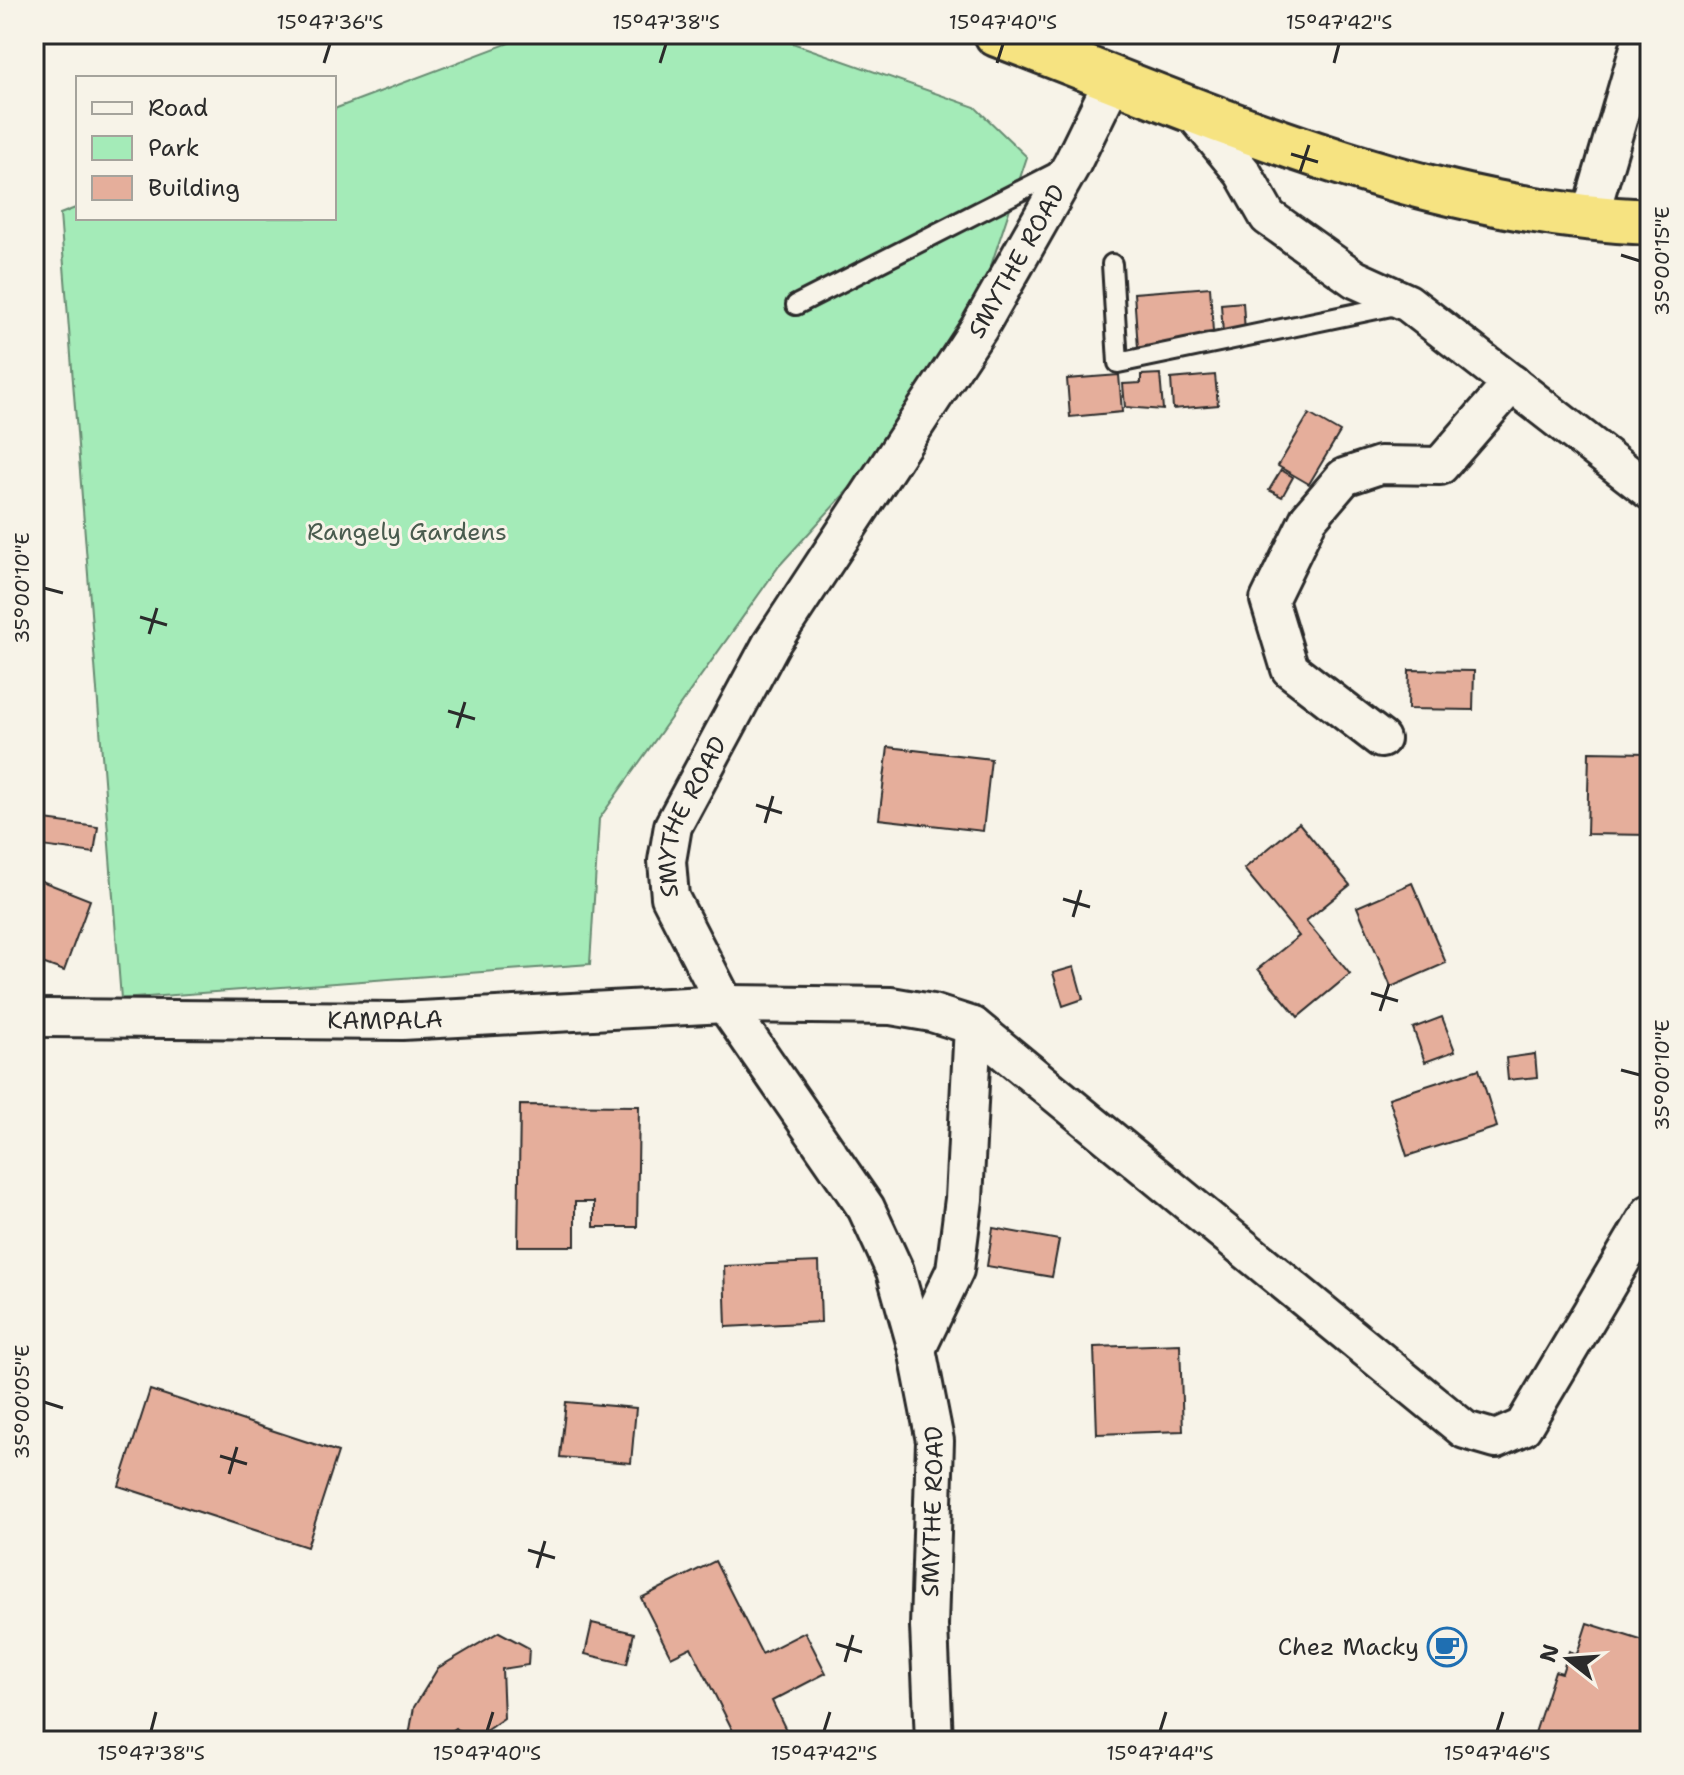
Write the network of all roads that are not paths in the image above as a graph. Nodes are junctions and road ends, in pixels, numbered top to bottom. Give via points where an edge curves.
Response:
1 (997, 34) edge
2 (1643, 34) edge
3 (1114, 78) junction
4 (1191, 110) junction
5 (1072, 164) junction
6 (1589, 219) junction
7 (1650, 222) edge
8 (1112, 264) dead end
9 (1408, 303) junction
10 (796, 305) dead end
11 (1512, 383) junction
12 (1650, 491) edge
13 (1381, 739) dead end
14 (725, 1004) junction
15 (45, 1018) dead end
16 (973, 1026) junction
17 (1650, 1213) edge
18 (917, 1349) junction
19 (934, 1741) edge

1 - 3 highway
2 - 6 street
3 - 4 highway
3 - 5 street, SMYTHE ROAD
4 - 6 highway via 1386,176
4 - 9 street via 1243,173 1268,217 1355,279
5 - 10 lane
5 - 14 street, SMYTHE ROAD via 979,328 771,644 673,826 667,861 670,897
6 - 7 highway
8 - 9 lane via 1118,363
9 - 11 street
11 - 12 street
11 - 13 street via 1440,466 1380,465 1344,477 1309,518 1269,600 1290,669
14 - 15 street, KAMPALA via 402,1021
14 - 16 street, KAMPALA via 891,1006
14 - 18 street, SMYTHE ROAD via 866,1208 895,1271
16 - 17 street via 1465,1430 1496,1439 1523,1427
16 - 18 street via 955,1270
18 - 19 street, SMYTHE ROAD via 935,1441 929,1626

